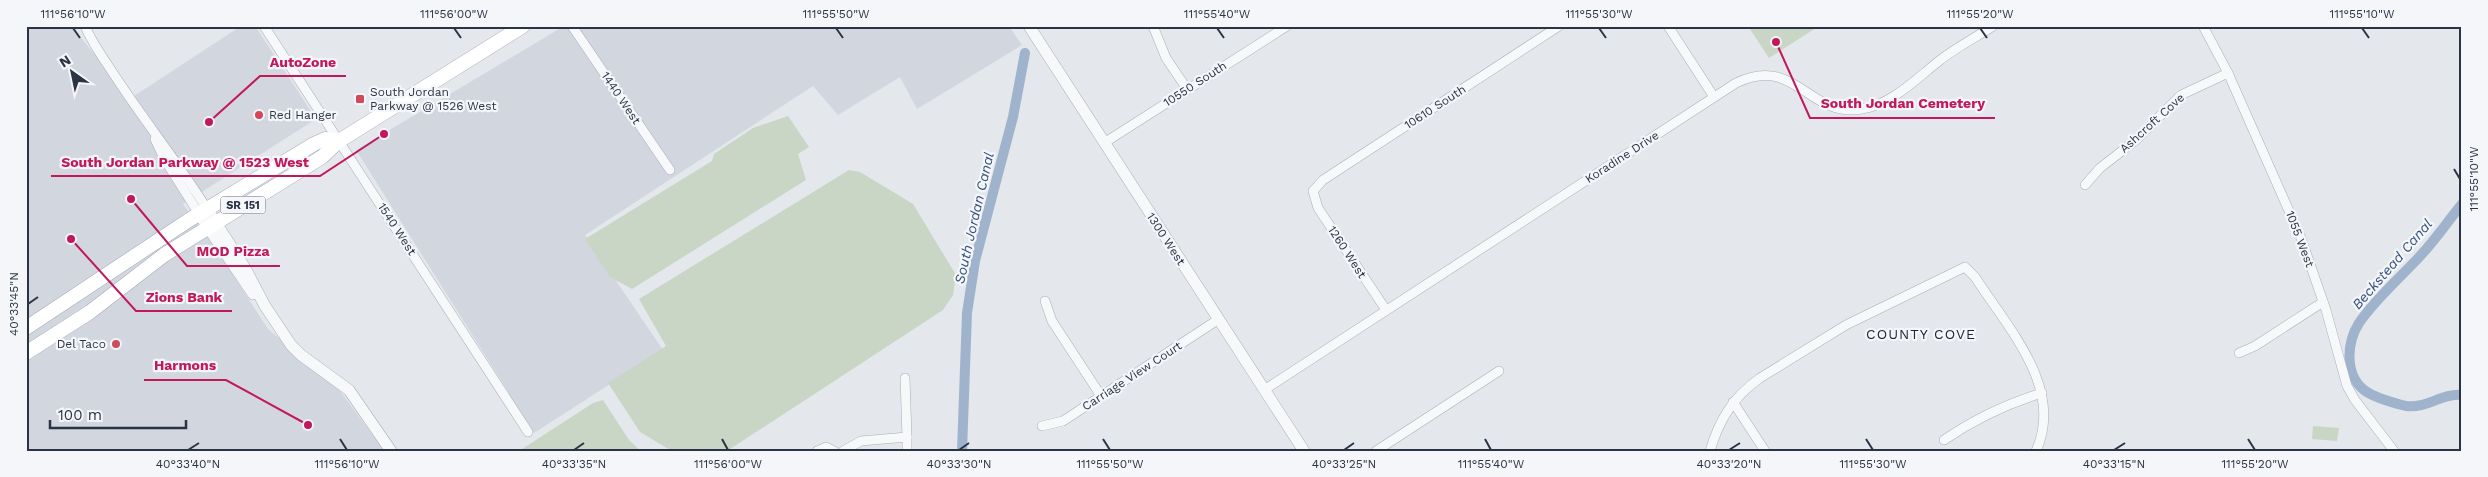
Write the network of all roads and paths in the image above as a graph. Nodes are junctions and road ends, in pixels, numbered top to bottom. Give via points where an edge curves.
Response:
1 (85, 26) edge
2 (264, 26) edge
3 (523, 26) edge
4 (572, 26) edge
5 (1030, 26) edge
6 (1153, 26) edge
7 (1287, 26) edge
8 (1560, 26) edge
9 (1668, 26) edge
10 (1993, 26) edge
11 (2203, 26) edge
12 (2228, 73) junction
13 (1187, 89) junction
14 (1714, 97) junction
15 (339, 141) junction
16 (1104, 143) junction
17 (670, 170) dead end
18 (2085, 185) dead end
19 (1313, 191) joint
20 (203, 211) junction
21 (212, 224) junction
22 (1045, 301) dead end
23 (2323, 302) junction
24 (1386, 310) junction
25 (1219, 319) junction
26 (26, 328) edge
27 (26, 353) edge
28 (2239, 353) dead end
29 (1499, 371) dead end
30 (905, 378) dead end
31 (1264, 390) junction
32 (2042, 393) junction
33 (1100, 396) junction
34 (1733, 402) junction
35 (1042, 426) dead end
36 (528, 432) dead end
37 (907, 437) junction
38 (1944, 440) dead end
39 (1301, 450) edge
40 (391, 451) edge
41 (818, 451) edge
42 (834, 451) edge
43 (843, 451) edge
44 (907, 451) edge
45 (1376, 451) edge
46 (1710, 451) edge
47 (1765, 451) edge
48 (2036, 451) edge
49 (2394, 451) edge

1 - 20 street via 152,132 165,160
2 - 15 street, 1540 West
3 - 15 main road, SR 151
4 - 17 street, 1440 West
5 - 16 street, 1300 West
6 - 13 street via 1166,58
7 - 13 street, 10550 South
8 - 19 street, 10610 South via 1323,180
9 - 14 street
10 - 14 street, Koradine Drive via 1885,100 1862,110 1826,105 1790,80 1766,75 1745,79
11 - 12 street, 1055 West
12 - 18 street, Ashcroft Cove via 2181,95
12 - 23 street, 1055 West via 2301,238
13 - 16 street, 10550 South
14 - 24 street, Koradine Drive
15 - 20 main road, SR 151 via 325,139 314,144
15 - 21 main road, SR 151 via 322,157
15 - 36 street, 1540 West
16 - 25 street, 1300 West
19 - 24 street, 1260 West via 1318,208
20 - 21 street
20 - 26 main road, SR 151
21 - 27 main road, SR 151 via 153,262 90,312
21 - 40 street via 242,281 265,306 287,339 301,355 340,382 357,399
22 - 33 street via 1052,321
23 - 28 street
23 - 49 street, 1055 West via 2347,386
24 - 31 street, Koradine Drive
25 - 31 street, 1300 West
25 - 33 street, Carriage View Court
29 - 45 street
30 - 37 street
31 - 39 street, 1300 West
32 - 34 street via 2035,369 1975,277 1965,267 1846,325 1760,378
32 - 38 street via 2001,406
32 - 48 street via 2044,422
33 - 35 street, Carriage View Court via 1063,421
34 - 46 street via 1722,418
34 - 47 street
37 - 43 street via 860,441
37 - 44 street
41 - 42 street via 826,447

